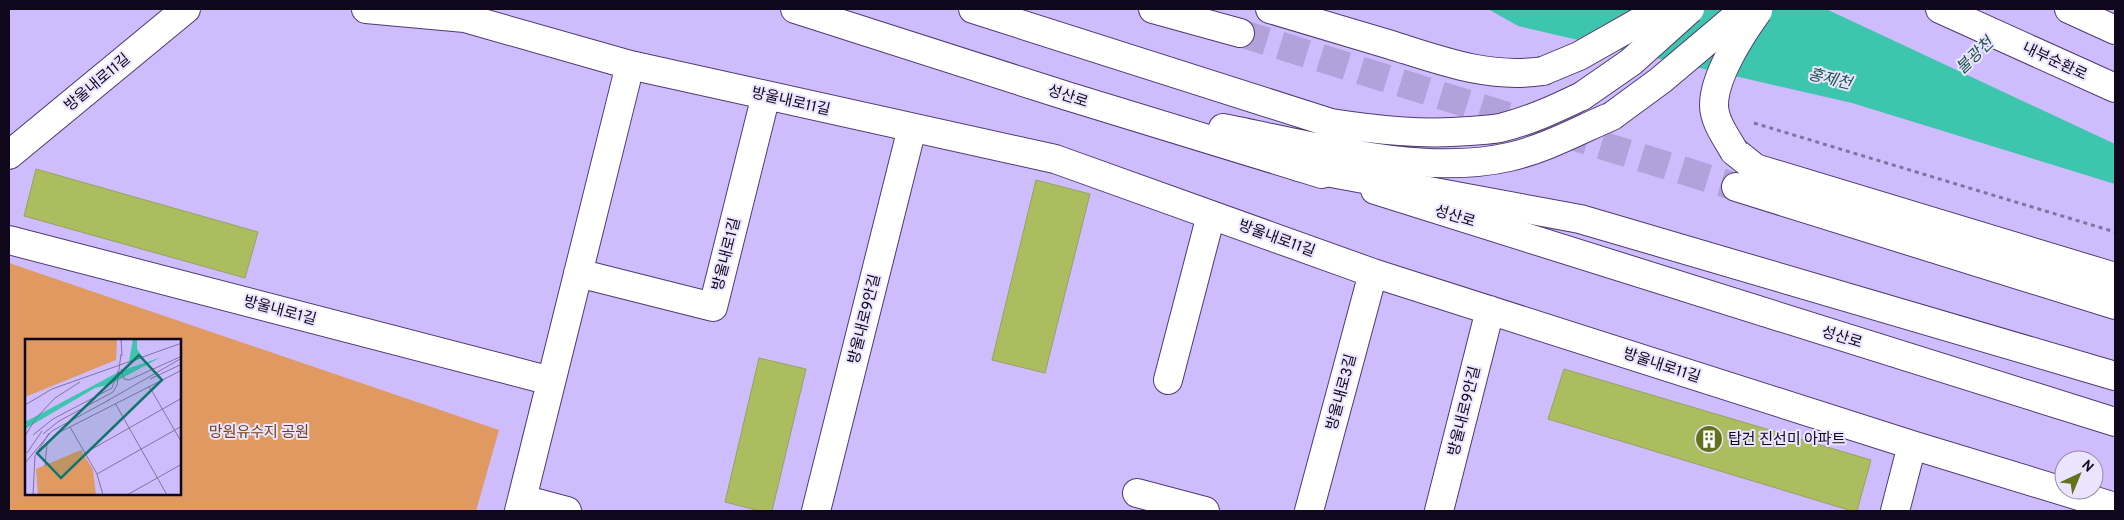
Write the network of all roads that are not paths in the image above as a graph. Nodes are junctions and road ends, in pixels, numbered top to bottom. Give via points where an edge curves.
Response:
1 (186, 9) edge
2 (366, 9) edge
3 (796, 9) edge
4 (973, 9) edge
5 (1153, 9) edge
6 (1270, 9) edge
7 (1662, 9) edge
8 (1690, 9) edge
9 (1745, 9) edge
10 (1760, 9) edge
11 (1940, 9) edge
12 (2069, 9) edge
13 (2115, 30) edge
14 (1240, 33) tunnel mouth
15 (630, 65) junction
16 (2115, 88) edge
17 (766, 95) junction
18 (1068, 96) junction
19 (912, 128) junction
20 (9, 155) edge
21 (1299, 167) junction
22 (1736, 187) tunnel mouth
23 (1212, 215) junction
24 (9, 240) edge
25 (1373, 272) junction
26 (578, 273) junction
27 (2115, 277) edge
28 (2115, 305) edge
29 (1490, 310) junction
30 (2115, 376) edge
31 (1168, 380) dead end
32 (551, 381) junction
33 (2115, 422) edge
34 (1912, 445) junction
35 (1137, 493) dead end
36 (520, 505) edge
37 (2115, 507) edge
38 (567, 511) edge
39 (816, 511) edge
40 (1205, 511) edge
41 (1309, 511) edge
42 (1439, 511) edge
43 (1895, 511) edge

1 - 20 main road, 방울내로11길
2 - 15 main road, 방울내로11길 via 464,18
3 - 18 main road, 성산로
4 - 8 main road, bridge via 1331,123 1412,133 1498,128 1544,114 1582,96 1631,62
5 - 14 main road
6 - 7 main road, bridge via 1458,66 1521,74 1543,71 1579,56
9 - 18 main road, bridge via 1612,116 1510,157 1467,163 1385,160
10 - 27 main road, bridge via 1733,49 1714,105 1720,127 1734,151 1754,168
11 - 16 main road, 내부순환로
12 - 13 main road
15 - 17 main road, 방울내로11길
15 - 26 main road
17 - 19 main road, 방울내로11길
17 - 26 main road, 방울내로1길 via 713,307
18 - 21 main road, 성산로
19 - 23 main road, 방울내로11길 via 1055,159
19 - 39 main road, 방울내로9안길
21 - 30 main road via 1580,219
21 - 33 main road, 성산로
22 - 28 main road
23 - 25 main road, 방울내로11길
23 - 31 main road
24 - 32 main road, 방울내로1길
25 - 29 main road, 방울내로11길
25 - 41 main road, 방울내로3길
26 - 32 main road
29 - 34 main road, 방울내로11길
29 - 42 main road, 방울내로9안길
32 - 36 main road
34 - 37 main road, 방울내로11길
34 - 43 main road
35 - 40 main road
36 - 38 main road

